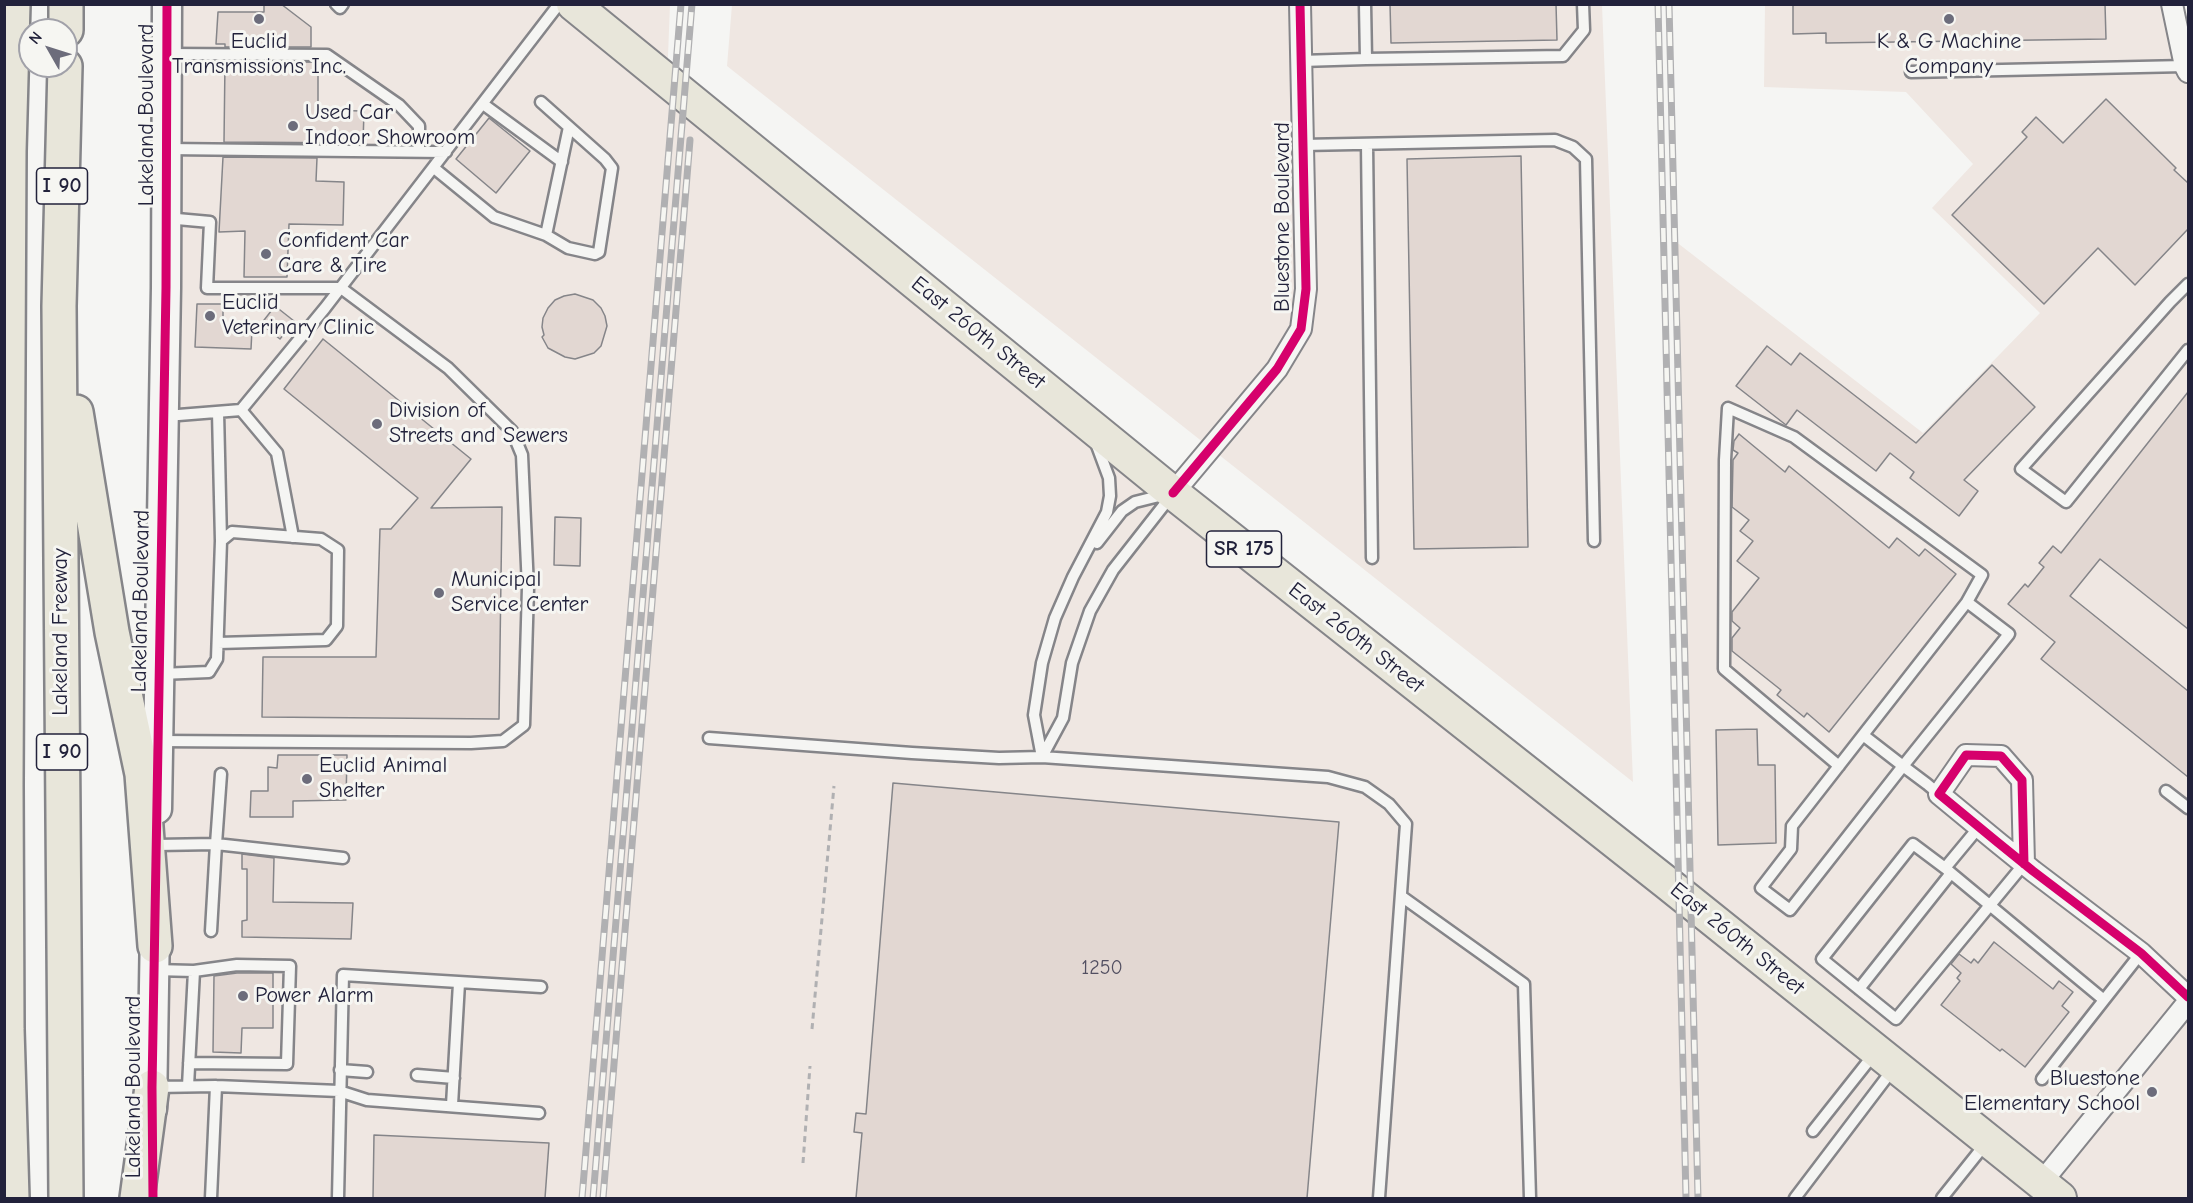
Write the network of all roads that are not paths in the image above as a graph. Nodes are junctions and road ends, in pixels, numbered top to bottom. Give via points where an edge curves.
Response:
1 (14, 4) edge
2 (167, 4) edge
3 (336, 4) edge
4 (343, 4) edge
5 (559, 4) edge
6 (573, 4) edge
7 (1300, 4) edge
8 (1365, 4) edge
9 (1583, 4) edge
10 (2172, 4) edge
11 (167, 54) junction
12 (1366, 59) junction
13 (1301, 61) junction
14 (2187, 69) edge
15 (1911, 72) dead end
16 (65, 78) edge
17 (541, 102) dead end
18 (483, 104) junction
19 (569, 127) junction
20 (1366, 144) junction
21 (1303, 145) junction
22 (166, 149) junction
23 (419, 151) junction
24 (446, 152) junction
25 (562, 162) junction
26 (7, 163) edge
27 (434, 168) junction
28 (166, 218) junction
29 (546, 235) junction
30 (341, 288) junction
31 (2187, 289) edge
32 (59, 306) junction
33 (2188, 350) edge
34 (241, 410) junction
35 (218, 412) junction
36 (164, 416) junction
37 (1084, 420) junction
38 (1173, 493) junction
39 (293, 537) junction
40 (221, 541) junction
41 (1594, 541) dead end
42 (1372, 558) dead end
43 (1082, 562) junction
44 (1967, 602) junction
45 (218, 643) junction
46 (160, 674) junction
47 (1863, 735) junction
48 (710, 738) dead end
49 (159, 741) junction
50 (1042, 757) junction
51 (1839, 766) junction
52 (1903, 766) junction
53 (221, 774) dead end
54 (2166, 790) dead end
55 (1939, 794) junction
56 (2188, 808) edge
57 (1979, 827) junction
58 (216, 844) junction
59 (157, 845) junction
60 (343, 858) dead end
61 (2024, 864) junction
62 (1948, 871) junction
63 (1401, 896) junction
64 (1990, 906) junction
65 (211, 931) dead end
66 (2141, 953) junction
67 (155, 958) junction
68 (194, 970) junction
69 (459, 982) junction
70 (541, 987) dead end
71 (1859, 989) junction
72 (2188, 999) edge
73 (2104, 1000) junction
74 (1886, 1059) junction
75 (189, 1063) junction
76 (340, 1070) junction
77 (367, 1072) dead end
78 (417, 1075) dead end
79 (454, 1078) junction
80 (2042, 1078) dead end
81 (188, 1086) junction
82 (216, 1086) junction
83 (152, 1087) junction
84 (339, 1091) junction
85 (452, 1105) junction
86 (539, 1113) dead end
87 (1813, 1131) dead end
88 (1988, 1141) junction
89 (2050, 1193) edge
90 (12, 1198) edge
91 (66, 1198) edge
92 (137, 1198) edge
93 (153, 1198) edge
94 (211, 1198) edge
95 (338, 1198) edge
96 (1379, 1198) edge
97 (1530, 1198) edge
98 (1795, 1198) edge
99 (1942, 1198) edge

1 - 26 highway, I 90
2 - 11 street, Lakeland Boulevard
3 - 4 lane via 340,8
5 - 18 lane
6 - 37 main road, East 260th Street / SR 175
7 - 13 street, Bluestone Boulevard
8 - 12 lane
9 - 12 lane via 1584,30 1563,56
10 - 14 street
11 - 22 street, Lakeland Boulevard
11 - 23 lane via 327,55 399,105 419,126
12 - 13 lane
13 - 21 street, Bluestone Boulevard
14 - 15 lane
16 - 32 highway, Lakeland Freeway / I 90
17 - 19 lane
18 - 24 lane
18 - 25 lane
19 - 25 lane
19 - 29 lane via 612,168 599,252 568,248
20 - 21 lane
20 - 41 lane via 1555,140 1573,147 1586,159
20 - 42 lane
21 - 38 street, Bluestone Boulevard via 1306,289 1301,329 1278,369
22 - 23 lane
22 - 28 street, Lakeland Boulevard
23 - 24 lane
24 - 27 lane
25 - 29 lane
26 - 90 highway, I 90 via 7,971
27 - 29 lane via 494,217
27 - 30 lane
28 - 30 lane via 210,222 207,288
28 - 36 street, Lakeland Boulevard
30 - 34 lane
30 - 49 lane via 448,368 512,430 522,455 528,588 524,725 503,741 481,742
31 - 33 lane via 2021,469 2066,502
32 - 67 highway via 110,621 142,774
32 - 91 highway, Lakeland Freeway / I 90
34 - 35 lane
34 - 39 lane via 277,453
35 - 36 lane
35 - 40 lane
36 - 46 street, Lakeland Boulevard
37 - 38 main road, East 260th Street / SR 175
37 - 43 lane via 1100,451 1110,494 1107,512
38 - 43 lane via 1136,502 1122,511
38 - 50 lane via 1113,570 1090,611 1072,663 1063,718
38 - 74 main road, East 260th Street / SR 175
39 - 40 lane via 231,532
39 - 45 lane via 321,539 338,550 337,626 326,640
40 - 45 lane
43 - 50 lane via 1054,618 1042,663 1034,715
44 - 47 lane
44 - 51 lane via 1982,575 1794,437 1728,408 1724,669
44 - 52 lane via 2009,634
45 - 46 lane via 217,659 209,672
46 - 49 street, Lakeland Boulevard
47 - 51 lane
47 - 52 lane
48 - 50 lane via 999,758
49 - 59 street, Lakeland Boulevard
50 - 63 lane via 1328,777 1365,787 1389,804 1406,824
51 - 52 lane via 1792,826 1791,849 1761,888 1790,910
52 - 55 lane
53 - 58 lane
54 - 56 lane
55 - 57 street
55 - 61 street via 1966,755 2001,756 2022,780
57 - 61 street
57 - 62 lane
58 - 59 lane
58 - 60 lane
58 - 65 lane
59 - 67 street, Lakeland Boulevard
61 - 64 lane
61 - 66 street
62 - 64 lane
62 - 71 lane
62 - 71 lane via 1913,844 1822,959
63 - 96 lane
63 - 97 lane via 1524,984
64 - 71 lane via 1896,1019
64 - 73 lane
66 - 72 street
66 - 73 lane
67 - 68 lane
67 - 83 street, Lakeland Boulevard
68 - 75 lane
68 - 75 lane via 237,965 290,966 287,1064
69 - 70 lane
69 - 76 lane via 342,975
69 - 79 lane
72 - 89 street
73 - 80 lane
74 - 87 lane
74 - 88 main road, East 260th Street / SR 175
74 - 98 lane
75 - 81 lane
76 - 77 lane
76 - 84 lane
78 - 79 lane
79 - 85 lane
81 - 82 lane
81 - 83 lane
82 - 84 lane
82 - 94 lane
83 - 92 highway
83 - 93 street, Lakeland Boulevard
84 - 85 lane via 367,1100
84 - 95 lane
85 - 86 lane
88 - 89 main road, East 260th Street / SR 175
88 - 99 lane

